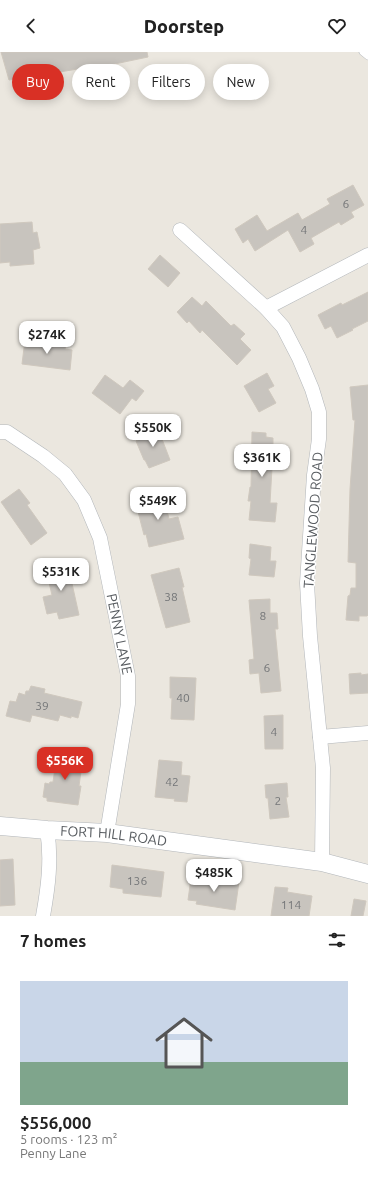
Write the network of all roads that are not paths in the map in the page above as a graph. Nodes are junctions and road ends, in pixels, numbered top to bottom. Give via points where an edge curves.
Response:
1 (363, 52) edge
2 (368, 56) edge
3 (180, 230) dead end
4 (368, 254) edge
5 (266, 308) junction
6 (0, 432) edge
7 (368, 733) edge
8 (320, 737) junction
9 (0, 826) edge
10 (47, 830) junction
11 (106, 834) junction
12 (322, 862) junction
13 (368, 874) edge
14 (43, 916) edge

1 - 2 lane
3 - 5 street, TANGLEWOOD ROAD
4 - 5 street
5 - 8 street, TANGLEWOOD ROAD via 283,327 299,358 319,412 307,583
6 - 11 street, PENNY LANE via 7,432 65,474 84,500 100,538 128,676 128,704
7 - 8 street
8 - 12 street, TANGLEWOOD ROAD via 323,768
9 - 10 street, FORT HILL ROAD
10 - 11 street, FORT HILL ROAD
10 - 14 street via 49,882
11 - 12 street, FORT HILL ROAD
12 - 13 street, FORT HILL ROAD

